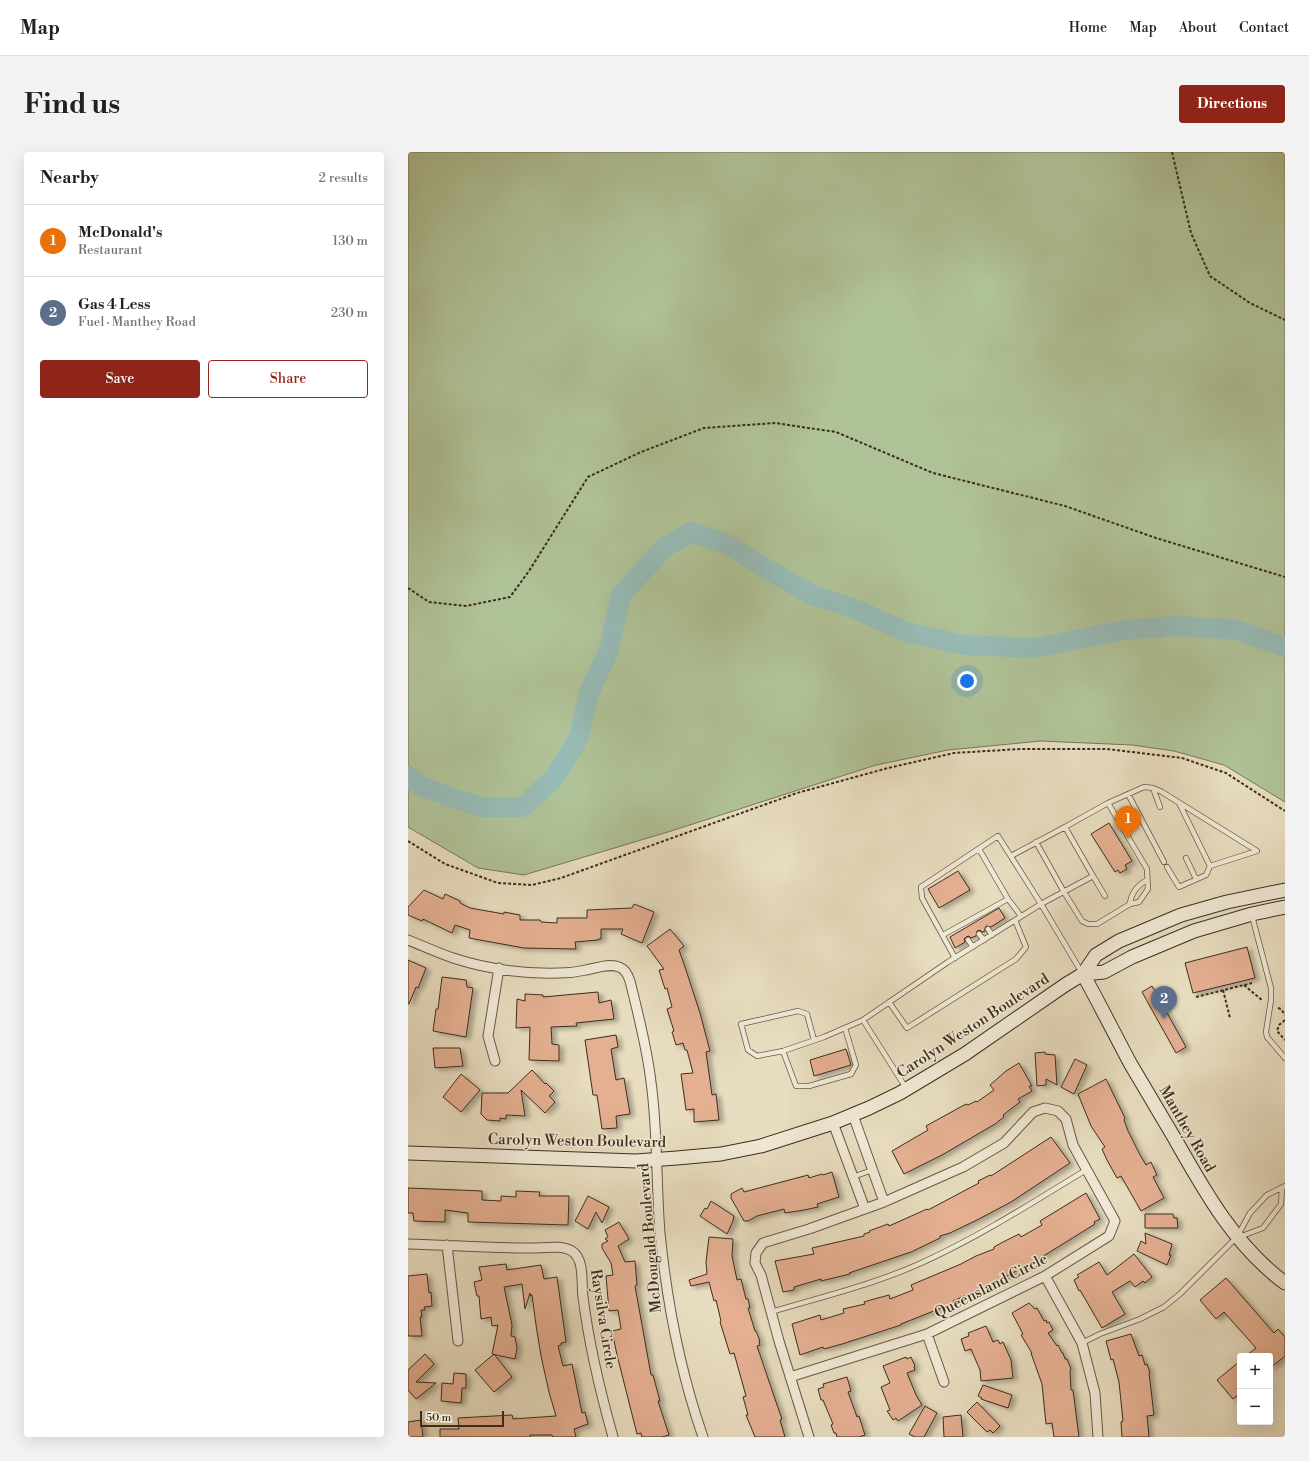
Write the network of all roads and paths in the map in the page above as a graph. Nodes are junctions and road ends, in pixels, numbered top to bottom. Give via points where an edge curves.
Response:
1 (1172, 152) edge
2 (1285, 320) edge
3 (1285, 577) edge
4 (408, 588) edge
5 (1154, 788) junction
6 (1128, 794) junction
7 (1179, 802) junction
8 (1108, 803) junction
9 (1160, 807) dead end
10 (1285, 811) edge
11 (1065, 827) junction
12 (408, 841) edge
13 (1036, 842) junction
14 (979, 849) junction
15 (1010, 856) junction
16 (1186, 858) dead end
17 (1164, 862) dead end
18 (1210, 866) junction
19 (1167, 867) dead end
20 (1092, 876) junction
21 (1196, 879) junction
22 (1147, 880) junction
23 (1285, 890) edge
24 (1064, 892) junction
25 (1105, 896) dead end
26 (1008, 899) junction
27 (1041, 904) junction
28 (1130, 904) junction
29 (1285, 907) edge
30 (1252, 914) junction
31 (1021, 916) junction
32 (1015, 920) junction
33 (999, 922) dead end
34 (1002, 928) junction
35 (988, 929) dead end
36 (979, 934) dead end
37 (992, 935) junction
38 (943, 936) junction
39 (408, 940) edge
40 (968, 940) dead end
41 (984, 940) junction
42 (973, 947) junction
43 (955, 958) junction
44 (499, 968) junction
45 (1083, 974) junction
46 (1252, 983) dead end
47 (1223, 990) junction
48 (1196, 997) dead end
49 (889, 1002) junction
50 (1230, 1018) dead end
51 (863, 1020) junction
52 (1285, 1020) edge
53 (845, 1028) junction
54 (814, 1040) junction
55 (1285, 1040) edge
56 (783, 1051) junction
57 (1285, 1058) edge
58 (495, 1061) dead end
59 (907, 1089) junction
60 (853, 1115) junction
61 (833, 1123) junction
62 (408, 1153) edge
63 (656, 1160) junction
64 (872, 1170) junction
65 (1086, 1170) junction
66 (853, 1177) junction
67 (1284, 1187) edge
68 (884, 1202) junction
69 (865, 1209) junction
70 (1237, 1237) junction
71 (408, 1244) edge
72 (447, 1245) junction
73 (1045, 1276) junction
74 (1285, 1283) edge
75 (771, 1312) junction
76 (927, 1334) junction
77 (458, 1341) dead end
78 (1082, 1343) junction
79 (790, 1377) junction
80 (944, 1382) dead end
81 (613, 1437) edge
82 (703, 1437) edge
83 (809, 1437) edge
84 (1098, 1437) edge

1 - 2 path via 1191,233 1210,276 1250,303
3 - 4 path via 1156,538 1065,506 933,473 836,432 775,423 704,428 641,452 588,477 510,597 466,606 429,602
5 - 6 lane via 1144,787
5 - 7 lane
5 - 9 lane
6 - 8 lane
6 - 17 lane
7 - 18 lane
7 - 18 lane via 1257,851
8 - 11 lane
8 - 22 lane via 1147,869
10 - 12 path via 1226,773 1182,758 1107,749 1020,749 954,753 804,791 561,878 532,885 498,883 444,864
11 - 13 lane
11 - 20 lane
13 - 15 lane
13 - 24 lane
14 - 15 lane via 998,836
14 - 26 lane
14 - 38 lane via 921,887 922,898
15 - 27 lane
16 - 21 lane
18 - 21 lane via 1206,875
19 - 21 lane via 1179,886
20 - 24 lane
20 - 25 lane
22 - 28 lane via 1140,884 1131,897
22 - 28 lane via 1148,889 1139,902
23 - 45 street, Carolyn Weston Boulevard via 1227,902 1181,916 1119,941 1096,955
24 - 27 lane
24 - 28 lane via 1082,921 1088,924 1096,924
26 - 31 lane
26 - 38 lane via 960,929
27 - 31 lane
27 - 45 lane
29 - 30 street, Carolyn Weston Boulevard
30 - 45 street, Carolyn Weston Boulevard via 1194,931 1132,957 1104,972
30 - 57 lane via 1271,988 1267,1037
31 - 32 lane
32 - 34 lane
32 - 49 lane via 1026,947 1016,959 907,1028
33 - 34 lane
34 - 37 lane
35 - 37 lane
36 - 41 lane
37 - 41 lane
38 - 43 lane
39 - 44 street via 453,958
40 - 42 lane
41 - 42 lane
42 - 43 lane
43 - 49 lane
44 - 58 street via 488,1036
44 - 63 street, McDougald Boulevard via 522,972 559,973 608,966 620,967 627,973 646,1046 654,1108
45 - 59 street, Carolyn Weston Boulevard via 965,1054
45 - 70 street, Manthey Road via 1130,1062 1207,1194
46 - 47 path
47 - 48 path
47 - 50 path
49 - 51 lane
51 - 53 lane
51 - 59 lane
52 - 55 path via 1277,1031
53 - 54 lane
53 - 56 lane via 856,1065 850,1074 809,1086 796,1086
54 - 56 lane
54 - 56 lane via 807,1014 798,1011 741,1024 748,1050 757,1056
59 - 60 street, Carolyn Weston Boulevard
60 - 61 street, Carolyn Weston Boulevard
60 - 64 street
61 - 63 street, Carolyn Weston Boulevard via 760,1146 721,1154
61 - 66 street
62 - 63 street, Carolyn Weston Boulevard
63 - 82 street, McDougald Boulevard via 660,1232 667,1291 677,1347
64 - 66 lane
64 - 68 street
65 - 68 street, Queensland Circle via 1072,1144 1066,1119 1058,1111 1045,1108 1033,1112 1004,1143 963,1167
65 - 73 street, Queensland Circle via 1115,1221 1109,1236
65 - 75 lane via 987,1229 919,1264 845,1291
66 - 69 street
67 - 70 lane via 1267,1195 1250,1213
67 - 70 lane via 1281,1204 1263,1228
68 - 69 street, Queensland Circle
69 - 75 street, Queensland Circle via 764,1243 756,1253 755,1263
70 - 74 street, Manthey Road via 1260,1262
70 - 78 lane via 1164,1307
71 - 72 street, Raysilva Circle
72 - 77 street
72 - 81 street, Raysilva Circle via 561,1248 573,1252 578,1257 595,1369
73 - 76 street, Queensland Circle
73 - 78 street
75 - 79 street, Queensland Circle
76 - 79 street, Queensland Circle
76 - 80 street
78 - 84 street via 1095,1393
79 - 83 street

